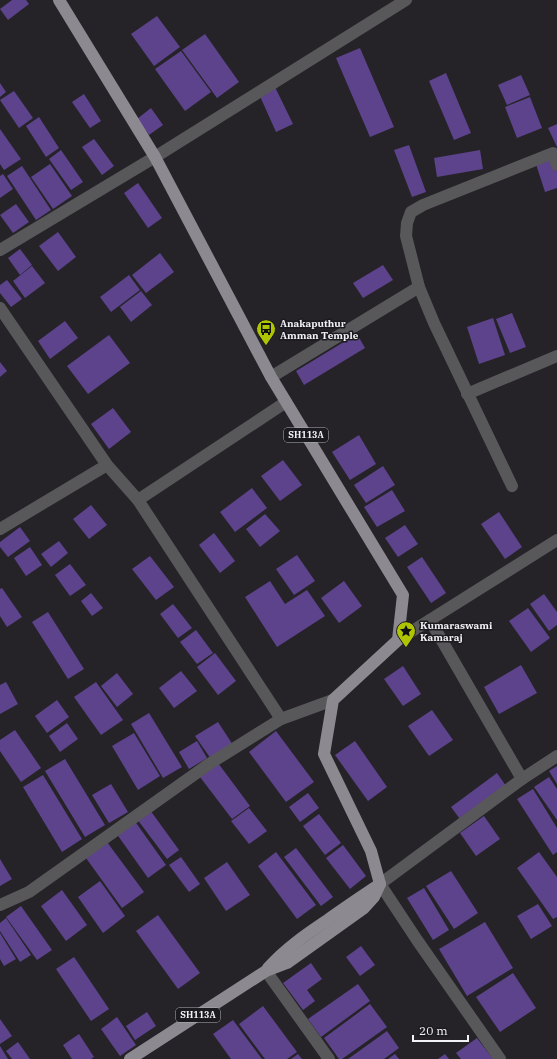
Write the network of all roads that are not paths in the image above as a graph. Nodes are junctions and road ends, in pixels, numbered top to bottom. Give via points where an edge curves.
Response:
1 (59, 0) edge
2 (406, 0) edge
3 (155, 157) junction
4 (557, 165) edge
5 (0, 250) edge
6 (419, 287) junction
7 (0, 308) edge
8 (557, 356) edge
9 (271, 377) junction
10 (467, 394) junction
11 (286, 402) junction
12 (107, 465) junction
13 (512, 486) dead end
14 (138, 500) junction
15 (0, 529) edge
16 (557, 540) edge
17 (430, 620) junction
18 (398, 640) junction
19 (333, 700) junction
20 (281, 719) junction
21 (557, 756) edge
22 (522, 779) junction
23 (380, 884) junction
24 (0, 905) edge
25 (266, 971) junction
26 (130, 1059) edge
27 (329, 1059) edge
28 (500, 1059) edge

1 - 3 main road, SH113A
2 - 3 street
3 - 5 street
3 - 9 main road, SH113A
4 - 6 street via 553,153 411,212 406,236
6 - 9 street
6 - 10 street
7 - 12 street
8 - 10 street
9 - 11 main road, SH113A
10 - 13 street
11 - 14 street
11 - 18 main road, SH113A via 403,595
12 - 14 street
12 - 15 street
14 - 20 street
16 - 17 street
17 - 18 street
17 - 22 street
18 - 19 main road
19 - 20 street
19 - 23 main road via 324,754 371,851
20 - 24 street via 209,764 29,892
21 - 22 street
22 - 23 street
23 - 25 main road, SH113A via 374,898 364,908 287,963
23 - 28 street
25 - 26 main road, SH113A
25 - 27 street

